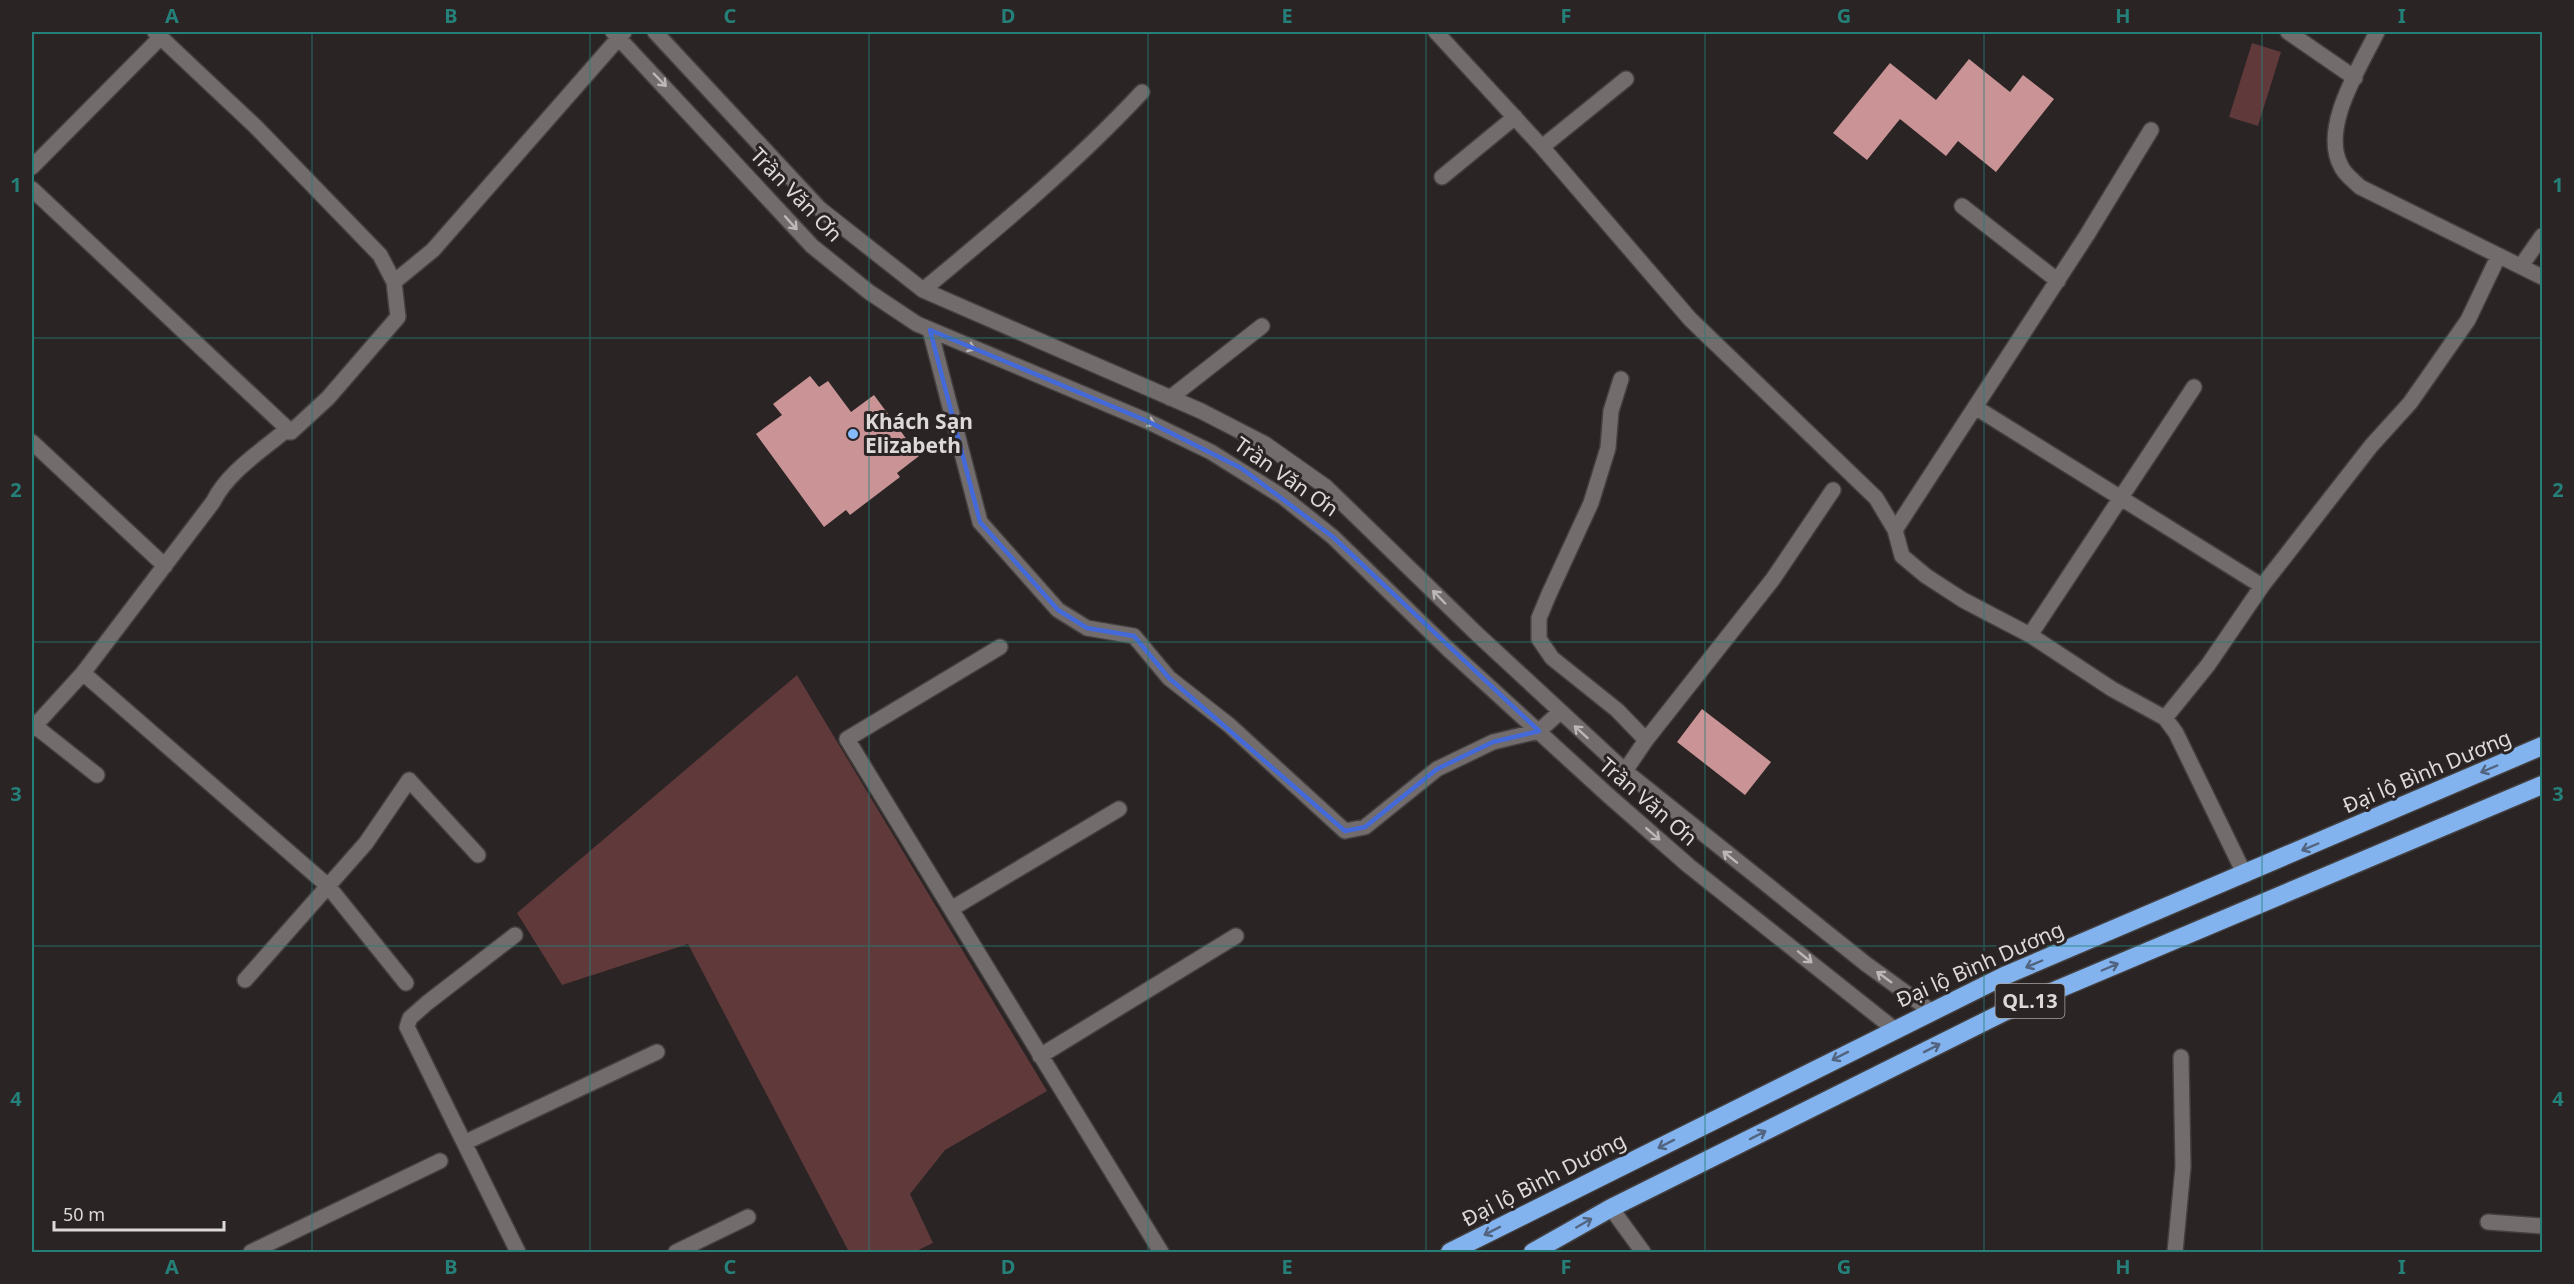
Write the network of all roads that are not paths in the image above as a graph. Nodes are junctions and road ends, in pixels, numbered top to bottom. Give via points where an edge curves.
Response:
1 (655, 32) edge
2 (1436, 32) edge
3 (2288, 32) edge
4 (2377, 32) edge
5 (158, 34) edge
6 (619, 34) edge
7 (2355, 78) junction
8 (1626, 79) dead end
9 (1142, 92) dead end
10 (1515, 117) junction
11 (2151, 130) dead end
12 (1542, 147) junction
13 (32, 167) edge
14 (1442, 177) dead end
15 (32, 189) edge
16 (1962, 206) dead end
17 (2542, 236) edge
18 (2498, 257) junction
19 (2520, 266) junction
20 (2542, 277) edge
21 (2058, 281) junction
22 (394, 282) junction
23 (923, 290) junction
24 (1262, 326) dead end
25 (930, 330) junction
26 (1621, 379) dead end
27 (2194, 387) dead end
28 (1170, 398) junction
29 (1975, 407) junction
30 (291, 432) junction
31 (32, 442) edge
32 (1833, 490) dead end
33 (2122, 498) junction
34 (1895, 531) junction
35 (165, 566) junction
36 (2262, 586) junction
37 (2030, 635) junction
38 (1000, 647) dead end
39 (83, 673) junction
40 (1560, 712) junction
41 (2165, 718) junction
42 (33, 728) edge
43 (1539, 731) junction
44 (1647, 740) junction
45 (2542, 746) edge
46 (1625, 771) junction
47 (97, 775) dead end
48 (2542, 784) edge
49 (1119, 809) dead end
50 (477, 855) dead end
51 (2245, 875) junction
52 (328, 886) junction
53 (951, 909) junction
54 (514, 935) dead end
55 (1236, 936) dead end
56 (244, 980) dead end
57 (406, 983) dead end
58 (1931, 1011) junction
59 (1894, 1029) junction
60 (657, 1052) dead end
61 (1040, 1056) junction
62 (2181, 1057) dead end
63 (466, 1142) junction
64 (440, 1161) dead end
65 (1611, 1208) junction
66 (748, 1217) dead end
67 (2488, 1222) dead end
68 (2542, 1226) edge
69 (250, 1252) edge
70 (518, 1252) edge
71 (676, 1252) edge
72 (1161, 1252) edge
73 (1450, 1252) edge
74 (1533, 1252) edge
75 (1643, 1252) edge
76 (2175, 1252) edge

1 - 23 street, Trần Văn Ơn via 820,209
2 - 10 street
3 - 7 street
4 - 7 street
5 - 13 street
5 - 22 street via 256,127 380,255
6 - 22 street via 433,250
6 -> 25 street, Trần Văn Ơn via 812,246 869,292
7 - 18 street via 2338,116 2334,140 2341,166 2360,187
8 - 12 street
9 - 23 street via 1038,195
10 - 12 street
10 - 14 street
11 - 21 street
12 - 34 street via 1690,320 1876,498
15 - 30 street
16 - 21 street
17 - 19 street
18 - 19 street
18 - 36 street via 2468,320 2410,403 2371,446
19 - 20 street
21 - 29 street
22 - 30 street via 398,317 328,398
23 - 28 street, Trần Văn Ơn
24 - 28 street
25 -> 43 street, Trần Văn Ơn via 1147,421 1240,468 1334,537
25 - 43 street via 980,522 1058,610 1087,628 1134,636 1169,678 1229,725 1345,831 1365,827 1437,768 1493,742
26 - 44 street via 1611,411 1608,448 1591,503 1539,618 1539,639 1552,658 1617,710
27 - 33 street
40 -> 28 street, Trần Văn Ơn via 1326,487 1296,463 1240,430
29 - 33 street
29 - 34 street
30 - 35 street via 285,432 218,491
31 - 35 street
32 - 44 street via 1773,579
33 - 36 street
33 - 37 street
34 - 37 street via 1902,556 1926,576
35 - 39 street
36 - 41 street via 2208,665
37 - 41 street via 2112,689
38 - 53 street via 847,739
39 - 42 street
39 - 52 street
40 - 43 street
46 -> 40 street, Trần Văn Ơn
41 - 51 street
42 - 47 street
43 -> 59 street, Trần Văn Ơn via 1689,866
44 - 46 street
45 -> 51 highway, Đại lộ Bình Dương / QL.13
58 -> 46 street, Trần Văn Ơn via 1857,958
65 -> 48 highway, QL.13 via 2004,1012
49 - 53 street
50 - 52 street via 409,780 366,843
51 -> 58 highway, Đại lộ Bình Dương / QL.13 via 2004,976
52 - 56 street
52 - 57 street
53 - 61 street
54 - 63 street via 427,1003 410,1018 407,1027
55 - 61 street
58 - 59 highway, Đại lộ Bình Dương / QL.13
59 -> 73 highway, Đại lộ Bình Dương / QL.13
60 - 63 street
61 - 72 street
62 - 76 street via 2183,1167
63 - 70 street
64 - 69 street
74 -> 65 highway, QL.13
65 - 75 street
66 - 71 street
67 - 68 street

